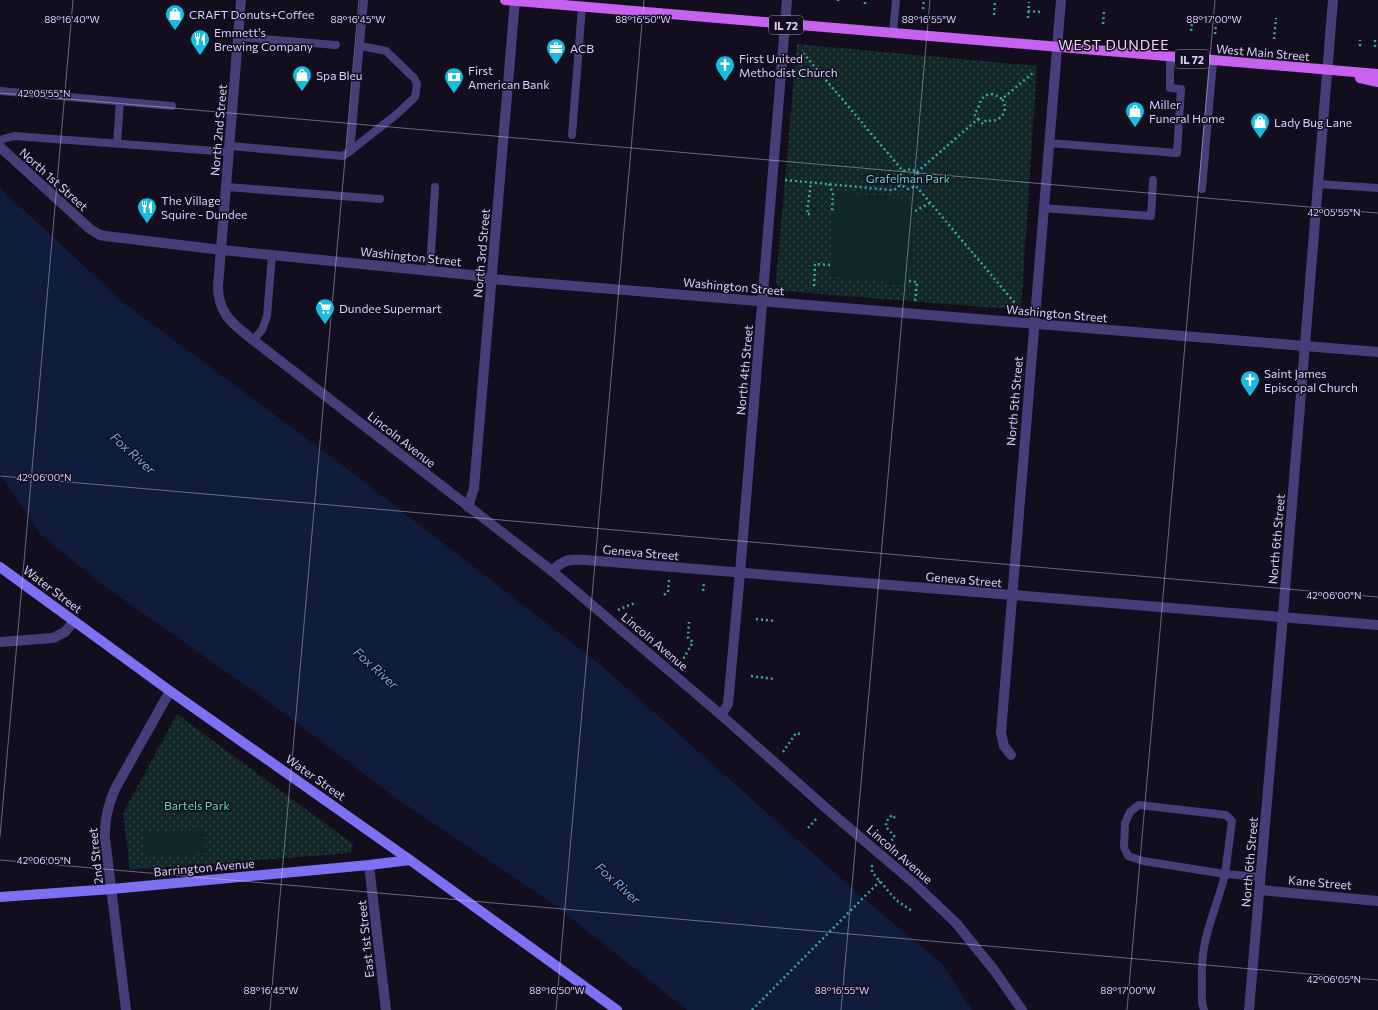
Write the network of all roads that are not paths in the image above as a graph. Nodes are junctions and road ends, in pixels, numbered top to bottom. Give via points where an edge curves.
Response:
1 (241, 0) edge
2 (364, 0) edge
3 (505, 0) edge
4 (515, 0) edge
5 (787, 0) edge
6 (896, 0) edge
7 (1061, 0) edge
8 (1333, 0) edge
9 (582, 7) junction
10 (785, 25) junction
11 (893, 34) junction
12 (239, 37) junction
13 (336, 45) dead end
14 (360, 46) junction
15 (1057, 47) junction
16 (1170, 57) junction
17 (1213, 61) junction
18 (1326, 71) junction
19 (1378, 74) edge
20 (1378, 82) edge
21 (0, 91) edge
22 (120, 102) junction
23 (172, 106) dead end
24 (572, 135) dead end
25 (0, 142) edge
26 (117, 143) junction
27 (1049, 143) junction
28 (0, 147) edge
29 (230, 149) junction
30 (350, 151) junction
31 (1154, 180) dead end
32 (1318, 184) junction
33 (435, 187) dead end
34 (227, 188) junction
35 (1378, 188) edge
36 (1202, 189) dead end
37 (380, 199) dead end
38 (1043, 208) junction
39 (90, 229) joint
40 (222, 250) junction
41 (272, 255) junction
42 (430, 270) junction
43 (492, 278) junction
44 (763, 301) junction
45 (1034, 325) junction
46 (238, 328) joint
47 (253, 340) junction
48 (1305, 346) junction
49 (1378, 352) edge
50 (468, 507) junction
51 (0, 566) edge
52 (552, 571) junction
53 (740, 573) junction
54 (1012, 596) junction
55 (1283, 617) junction
56 (74, 621) junction
57 (1378, 626) edge
58 (0, 642) edge
59 (170, 691) junction
60 (720, 714) junction
61 (1011, 754) dead end
62 (410, 860) junction
63 (369, 865) junction
64 (1225, 874) junction
65 (1261, 877) junction
66 (112, 889) junction
67 (1260, 890) junction
68 (0, 897) edge
69 (1378, 901) edge
70 (126, 1010) edge
71 (386, 1010) edge
72 (617, 1010) edge
73 (1022, 1010) edge
74 (1204, 1010) edge
75 (1249, 1010) edge

1 - 12 street, North 2nd Street
2 - 14 lane
3 - 4 main road, West Main Street / IL 72
4 - 9 main road, West Main Street / IL 72
4 - 43 street, North 3rd Street
5 - 10 street, North 4th Street
6 - 11 lane
7 - 15 street, North 5th Street
8 - 18 street, North 6th Street
9 - 10 main road, West Main Street / IL 72
9 - 24 lane
10 - 11 main road, West Main Street / IL 72
10 - 44 street, North 4th Street
11 - 15 main road, West Main Street / IL 72
12 - 13 lane
12 - 29 street, North 2nd Street
14 - 30 lane
14 - 30 lane via 386,51 417,84 415,97
15 - 16 main road, West Main Street / IL 72
15 - 27 street, North 5th Street
16 - 17 main road, West Main Street / IL 72
16 - 27 lane via 1170,88 1181,89 1177,153
17 - 18 main road, West Main Street / IL 72
17 - 36 lane
18 - 19 main road, West Main Street / IL 72
18 - 20 main road, West Main Street / IL 72
18 - 32 street, North 6th Street
21 - 22 lane
22 - 23 lane
22 - 26 lane
25 - 26 lane via 14,136
26 - 29 lane
27 - 38 street, North 5th Street
28 - 39 street, North 1st Street
29 - 30 lane via 343,156
29 - 34 street, North 2nd Street
31 - 38 lane via 1151,216
32 - 35 lane
32 - 48 street, North 6th Street
33 - 42 lane
34 - 37 lane
34 - 40 street, North 2nd Street
38 - 45 street, North 5th Street
39 - 40 street, Washington Street via 105,236
40 - 41 street, Washington Street
40 - 46 street, North 2nd Street via 218,286 220,302 224,313
41 - 42 street, Washington Street
41 - 47 lane via 267,316 262,330
42 - 43 street, Washington Street
43 - 44 street, Washington Street
43 - 50 street, North 3rd Street via 474,488
44 - 45 street, Washington Street
44 - 53 street, North 4th Street
45 - 48 street, Washington Street
45 - 54 street, North 5th Street
46 - 47 street, Lincoln Avenue
47 - 50 street, Lincoln Avenue
48 - 49 street, Washington Street
48 - 55 street, North 6th Street
50 - 52 street, Lincoln Avenue
51 - 56 street, Water Street
52 - 53 street, Geneva Street via 563,561 579,560
52 - 60 street, Lincoln Avenue
53 - 54 street, Geneva Street
53 - 60 street, North 4th Street via 728,704
54 - 55 street, Geneva Street
54 - 61 street, North 5th Street via 1001,734 1004,746
55 - 57 street, Geneva Street
55 - 65 street, North 6th Street
56 - 58 street via 66,632 53,638
56 - 59 street, Water Street
59 - 62 street, Water Street
59 - 66 street, 2nd Street via 108,805 104,831
60 - 73 street, Lincoln Avenue via 956,922
62 - 63 street, Barrington Avenue
62 - 72 street, Water Street
63 - 66 street, Barrington Avenue
63 - 71 street, East 1st Street
64 - 64 lane via 1232,821 1226,815 1139,806 1130,812 1125,823 1124,847 1128,856 1143,861
64 - 65 lane
64 - 74 lane via 1203,954
65 - 67 street, North 6th Street
66 - 68 street, Barrington Avenue
66 - 70 street, 2nd Street
67 - 69 street, Kane Street
67 - 75 street, North 6th Street

